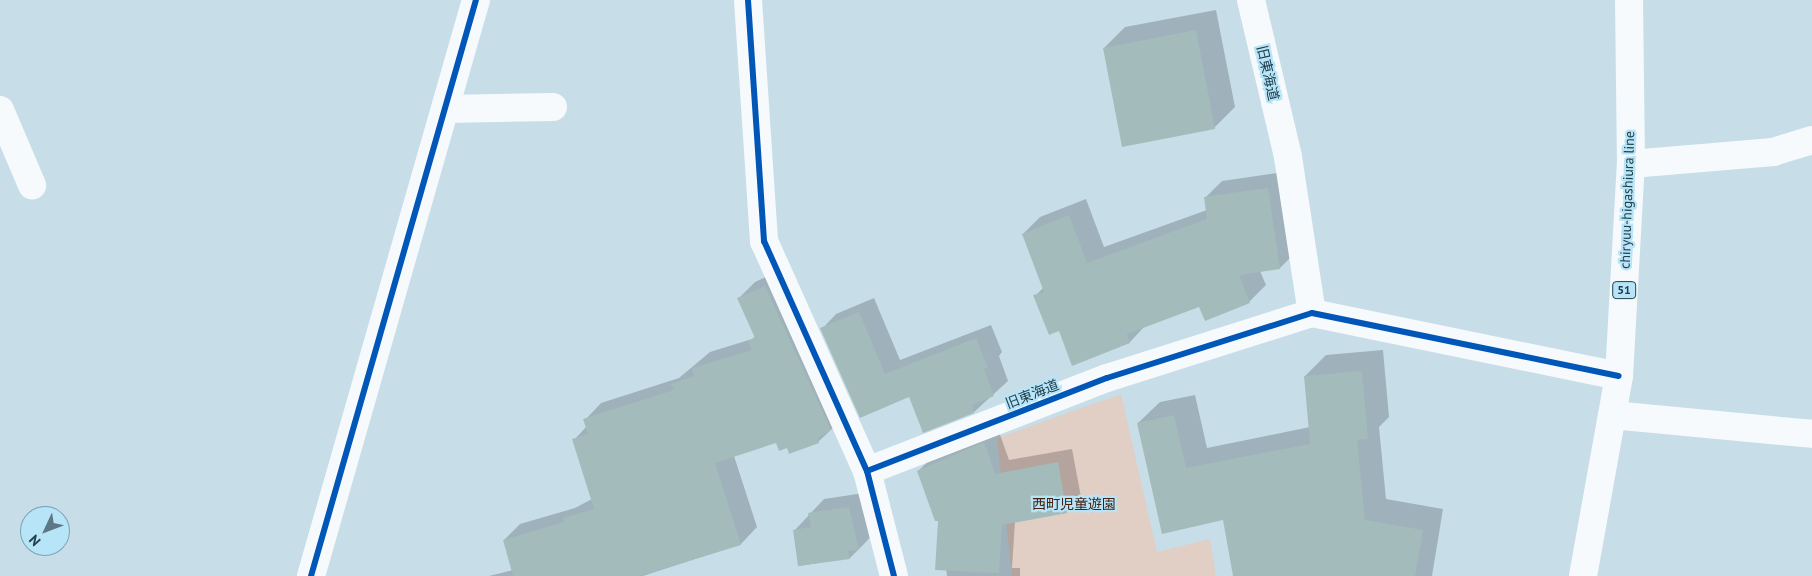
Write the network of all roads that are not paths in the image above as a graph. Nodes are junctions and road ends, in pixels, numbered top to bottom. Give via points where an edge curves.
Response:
1 (476, 0) edge
2 (748, 0) edge
3 (1251, 0) edge
4 (1629, 0) edge
5 (553, 106) dead end
6 (446, 109) junction
7 (0, 110) edge
8 (1812, 140) edge
9 (1631, 164) junction
10 (32, 185) dead end
11 (1312, 313) junction
12 (1619, 376) junction
13 (1612, 415) junction
14 (1812, 434) edge
15 (867, 471) junction
16 (311, 576) edge
17 (894, 576) edge
18 (1583, 576) edge

1 - 6 street
2 - 15 street via 764,241
3 - 11 street, 旧東海道 via 1288,157
4 - 9 street, chiryuu-higashiura line / 51
5 - 6 street
6 - 16 street
7 - 10 street
8 - 9 street via 1773,152
9 - 12 street, chiryuu-higashiura line / 51
11 - 12 street
11 - 15 street, 旧東海道 via 1107,378
12 - 13 street, chiryuu-higashiura line / 51
13 - 14 street
13 - 18 street, chiryuu-higashiura line / 51
15 - 17 street

